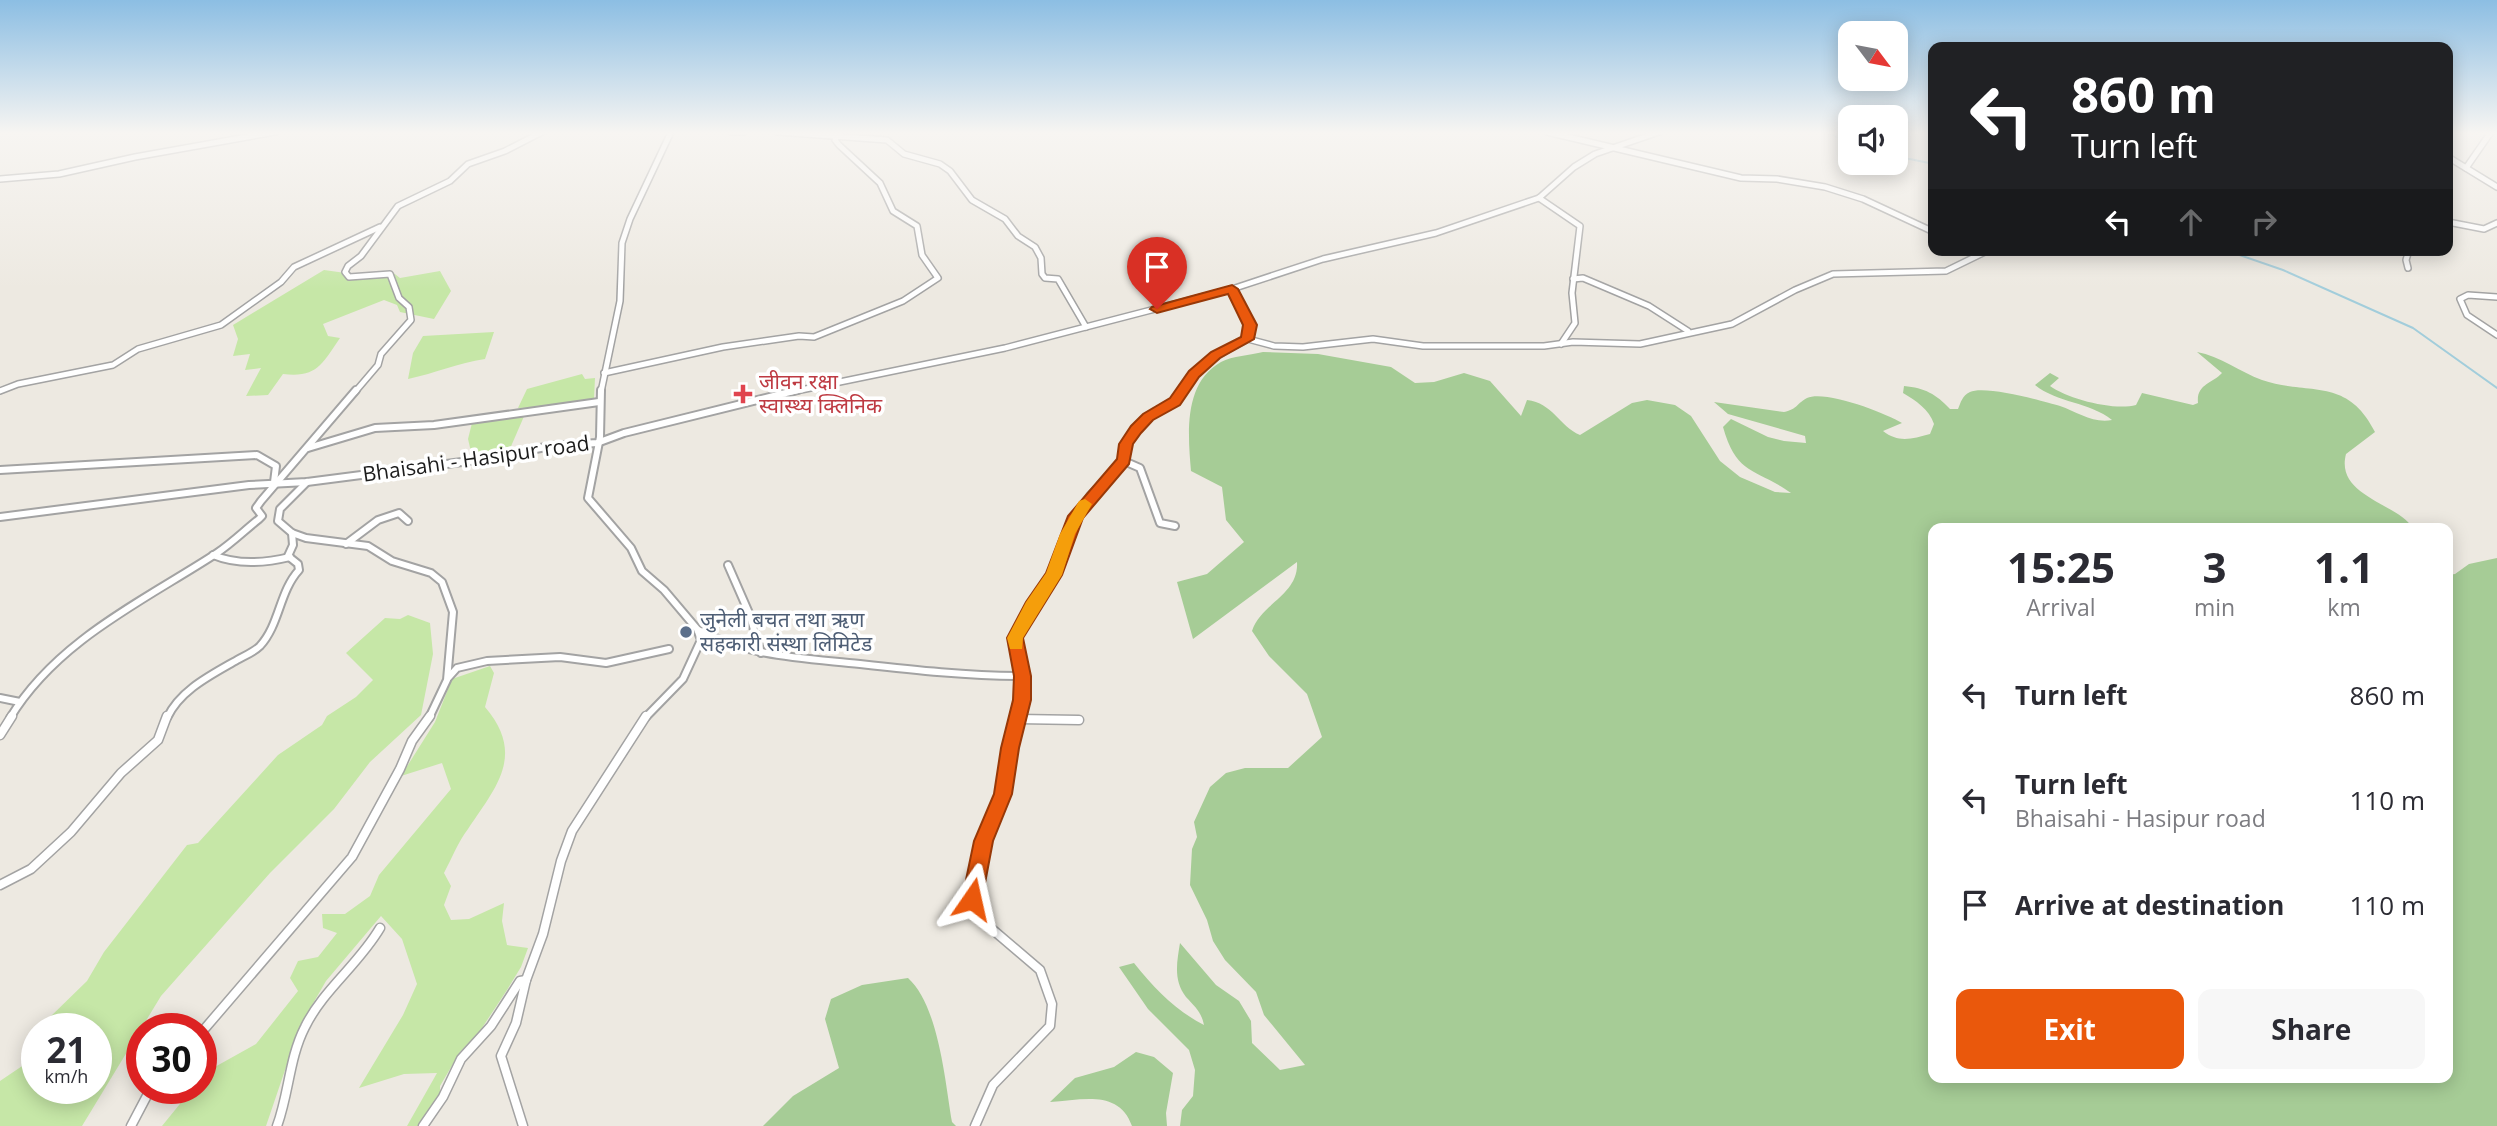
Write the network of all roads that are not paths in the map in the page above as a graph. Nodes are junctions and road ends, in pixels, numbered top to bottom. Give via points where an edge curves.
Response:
1 (443, 185) edge
2 (647, 185) edge
3 (881, 185) edge
4 (961, 185) edge
5 (1555, 185) edge
6 (1810, 185) edge
7 (1539, 198) junction
8 (2453, 223) edge
9 (2497, 223) edge
10 (381, 226) junction
11 (1928, 229) edge
12 (1980, 256) edge
13 (2407, 256) edge
14 (2408, 268) dead end
15 (1573, 279) junction
16 (1232, 289) junction
17 (2497, 297) edge
18 (1086, 327) junction
19 (1690, 332) junction
20 (2497, 335) edge
21 (1248, 339) junction
22 (1561, 345) junction
23 (604, 373) junction
24 (0, 391) edge
25 (598, 402) junction
26 (597, 443) junction
27 (307, 448) junction
28 (1124, 461) junction
29 (0, 470) edge
30 (307, 482) junction
31 (274, 484) junction
32 (0, 517) edge
33 (408, 521) dead end
34 (1175, 526) dead end
35 (292, 533) junction
36 (346, 544) junction
37 (213, 555) junction
38 (290, 557) junction
39 (728, 565) dead end
40 (697, 629) junction
41 (669, 649) dead end
42 (761, 653) junction
43 (1023, 676) junction
44 (447, 680) junction
45 (0, 698) edge
46 (20, 702) junction
47 (1018, 719) junction
48 (1079, 720) dead end
49 (0, 735) edge
50 (0, 885) edge
51 (380, 928) dead end
52 (526, 980) junction
53 (217, 1014) edge
54 (143, 1104) edge
55 (131, 1126) edge
56 (277, 1126) edge
57 (423, 1126) edge
58 (523, 1126) edge
59 (975, 1126) edge

1 - 10 street via 398,206
2 - 23 street via 626,230 620,301
3 - 23 street via 893,211 917,226 921,255 938,278 903,301 814,337 723,347
4 - 18 street via 969,198 1002,216 1017,235 1032,243 1042,274 1065,286
5 - 7 street, Bhaisahi - Hasipur road
6 - 11 street via 1863,199
7 - 15 street via 1580,226
7 - 16 street, Bhaisahi - Hasipur road via 1446,230 1323,259
8 - 9 street via 2484,229
10 - 24 street via 294,267 281,282 221,325 138,349 113,365
10 - 27 street via 345,272 360,278 390,274 399,298 409,307 411,320
12 - 19 street via 1946,271 1833,274 1732,324
13 - 14 street
15 - 19 street via 1583,278 1649,306
15 - 22 street via 1575,323
16 - 18 street, Bhaisahi - Hasipur road
16 - 21 street via 1250,325
17 - 20 street via 2468,295 2460,299 2459,306
18 - 26 street, Bhaisahi - Hasipur road via 766,397
19 - 22 street via 1640,344
21 - 22 street via 1274,346 1311,347 1373,339 1423,346
21 - 28 street via 1215,355 1194,374 1175,402 1148,417 1126,444
23 - 25 street
25 - 26 street via 603,432
25 - 27 street via 434,425 375,428
26 - 30 street, Bhaisahi - Hasipur road
26 - 40 street via 588,498 631,548 642,572
27 - 31 street
28 - 34 street via 1140,468 1160,523
28 - 43 street via 1076,516 1054,575 1015,638
29 - 31 street via 257,455 276,466
30 - 31 street, Bhaisahi - Hasipur road
30 - 35 street via 280,509 278,521
31 - 32 street, Bhaisahi - Hasipur road
31 - 37 street via 256,508 262,516
33 - 36 street via 399,513 387,515
35 - 36 street
35 - 38 street
36 - 44 street via 368,546 442,582 453,612
37 - 38 street via 230,562
37 - 46 street via 121,612 57,661
38 - 50 street via 299,570 289,581 277,619 259,647 184,694 168,713 158,740 121,773 71,832 31,869
39 - 42 street
40 - 42 street
40 - 52 street via 701,640 683,679 646,716 572,831
41 - 44 street via 606,663 560,657 487,661 457,668
42 - 43 street via 975,676
43 - 47 street
44 - 53 street via 352,858
45 - 46 street
46 - 49 street
47 - 48 street
47 - 59 street via 1003,794 983,841 973,909 1040,970 1052,1004 1050,1026 993,1085
51 - 56 street via 369,950 312,1013 291,1062
52 - 57 street via 520,981 491,1026 461,1059
52 - 58 street via 516,1023 500,1056
54 - 55 street

